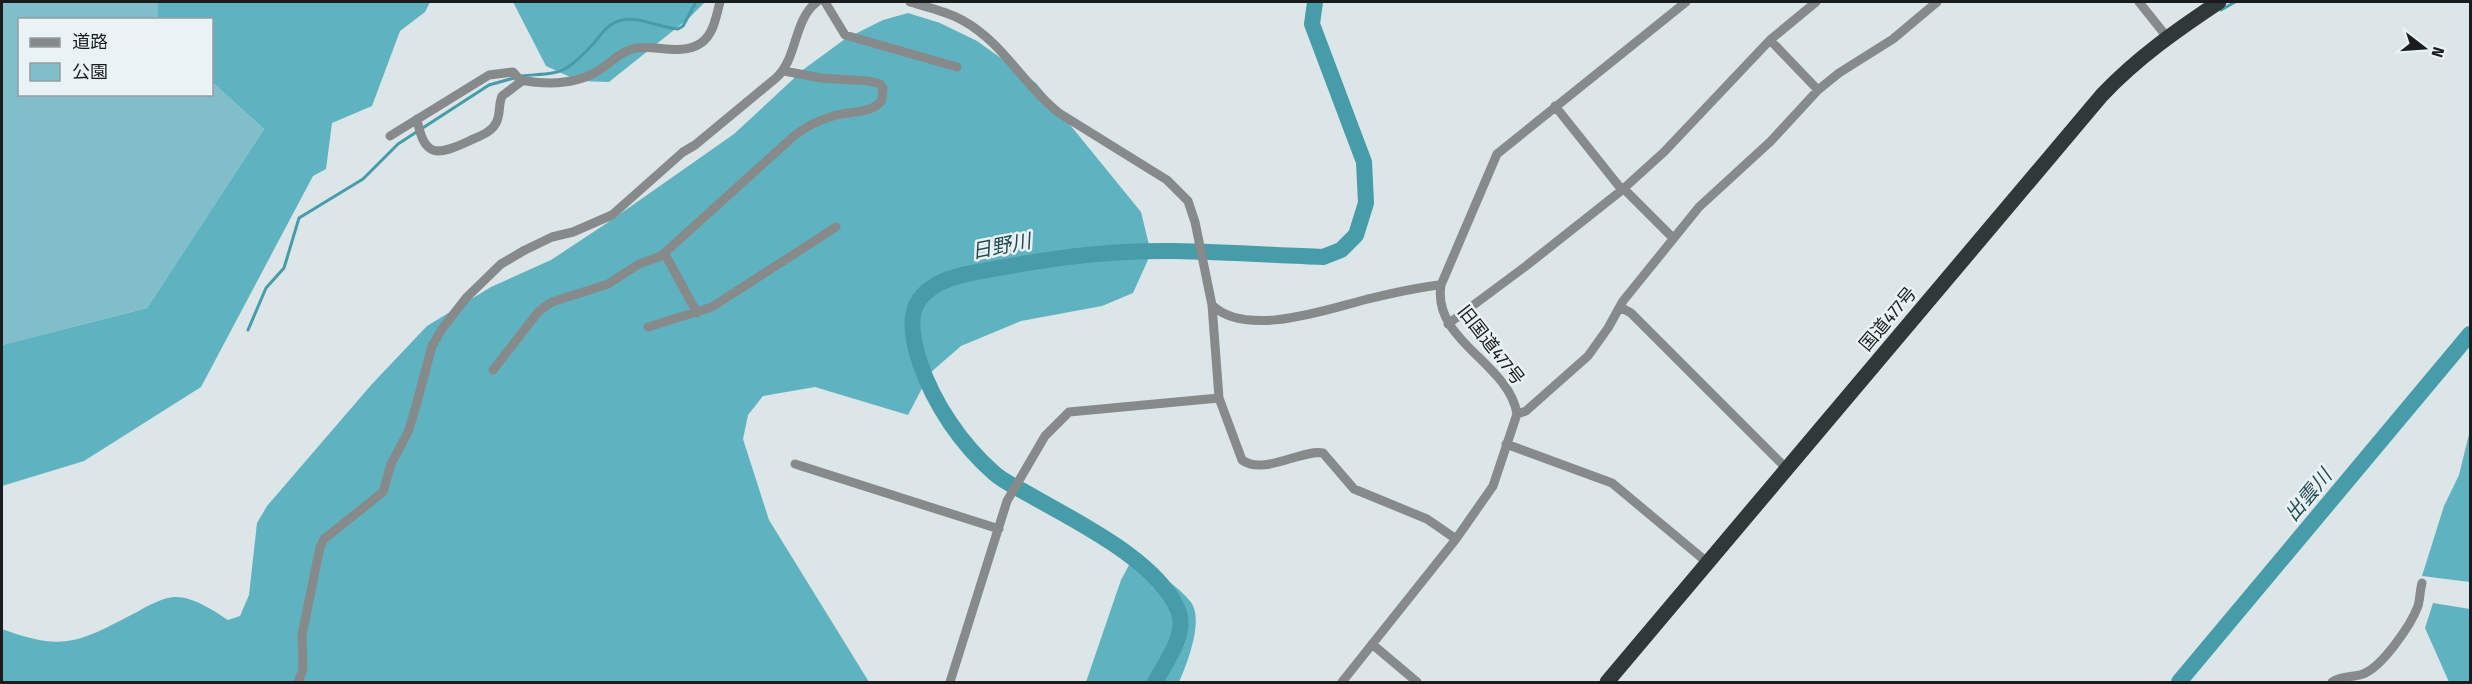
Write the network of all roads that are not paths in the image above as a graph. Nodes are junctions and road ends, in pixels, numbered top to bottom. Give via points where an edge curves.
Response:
1 (720, 2) edge
2 (817, 2) edge
3 (825, 2) edge
4 (910, 2) edge
5 (1686, 2) edge
6 (1816, 2) edge
7 (1937, 2) edge
8 (2139, 2) edge
9 (2219, 2) edge
10 (2167, 37) junction
11 (1770, 40) junction
12 (957, 67) dead end
13 (784, 71) junction
14 (518, 78) junction
15 (1818, 90) junction
16 (1555, 106) junction
17 (417, 122) junction
18 (390, 136) dead end
19 (1623, 189) junction
20 (836, 226) dead end
21 (1673, 238) junction
22 (665, 254) junction
23 (1442, 285) junction
24 (1212, 305) junction
25 (1620, 308) junction
26 (697, 313) junction
27 (1448, 324) junction
28 (648, 327) dead end
29 (493, 370) dead end
30 (1219, 398) junction
31 (1517, 414) junction
32 (1506, 444) junction
33 (795, 464) dead end
34 (1787, 469) junction
35 (999, 529) junction
36 (1456, 539) junction
37 (1708, 563) junction
38 (2422, 583) dead end
39 (1372, 644) junction
40 (298, 682) edge
41 (950, 682) edge
42 (1342, 682) edge
43 (1417, 682) edge
44 (1607, 682) edge
45 (2332, 682) edge

1 - 14 street via 710,33 692,47 630,49 592,74 547,84
2 - 13 street via 801,26
3 - 12 street via 844,35
4 - 24 street via 961,19 977,29 1059,114 1167,180 1183,194 1192,210
5 - 16 street, 旧国道477号
6 - 11 street
7 - 15 street via 1893,39
8 - 10 street
9 - 10 highway, 国道477号
10 - 34 highway, 国道477号 via 2102,95
11 - 15 street
11 - 19 street via 1664,152
13 - 22 street via 875,82 883,88 882,100 872,108 810,124
13 - 40 street via 683,152 620,209 606,219 552,237 501,264 454,313 432,346 408,432 391,464 383,492 324,539 320,547 302,635 304,663
14 - 17 street via 489,75
14 - 17 street via 502,96 496,124 485,134 443,152 430,149 420,137
15 - 21 street via 1771,141 1699,207
16 - 19 street
16 - 23 street, 旧国道477号 via 1497,154
17 - 18 street
19 - 21 street
19 - 27 street
20 - 26 street
21 - 25 street
22 - 26 street
22 - 29 street via 639,264 608,284 552,302 539,311
23 - 24 street via 1363,300 1301,318 1238,318 1217,311
23 - 27 street, 旧国道477号 via 1441,307
24 - 30 street
25 - 31 street via 1588,356 1527,411
25 - 34 street via 1631,313
26 - 28 street
27 - 31 street, 旧国道477号 via 1500,380
30 - 35 street via 1069,412 1045,436 1007,501
30 - 36 street via 1246,463 1282,462 1323,453 1354,489 1427,519
31 - 32 street, 旧国道477号
32 - 36 street, 旧国道477号 via 1493,486
32 - 37 street via 1612,483
33 - 35 street
34 - 37 highway, 国道477号
35 - 41 street
36 - 39 street, 旧国道477号
37 - 44 highway, 国道477号
38 - 45 street via 2418,604 2390,652 2364,674
39 - 42 street, 旧国道477号
39 - 43 street

